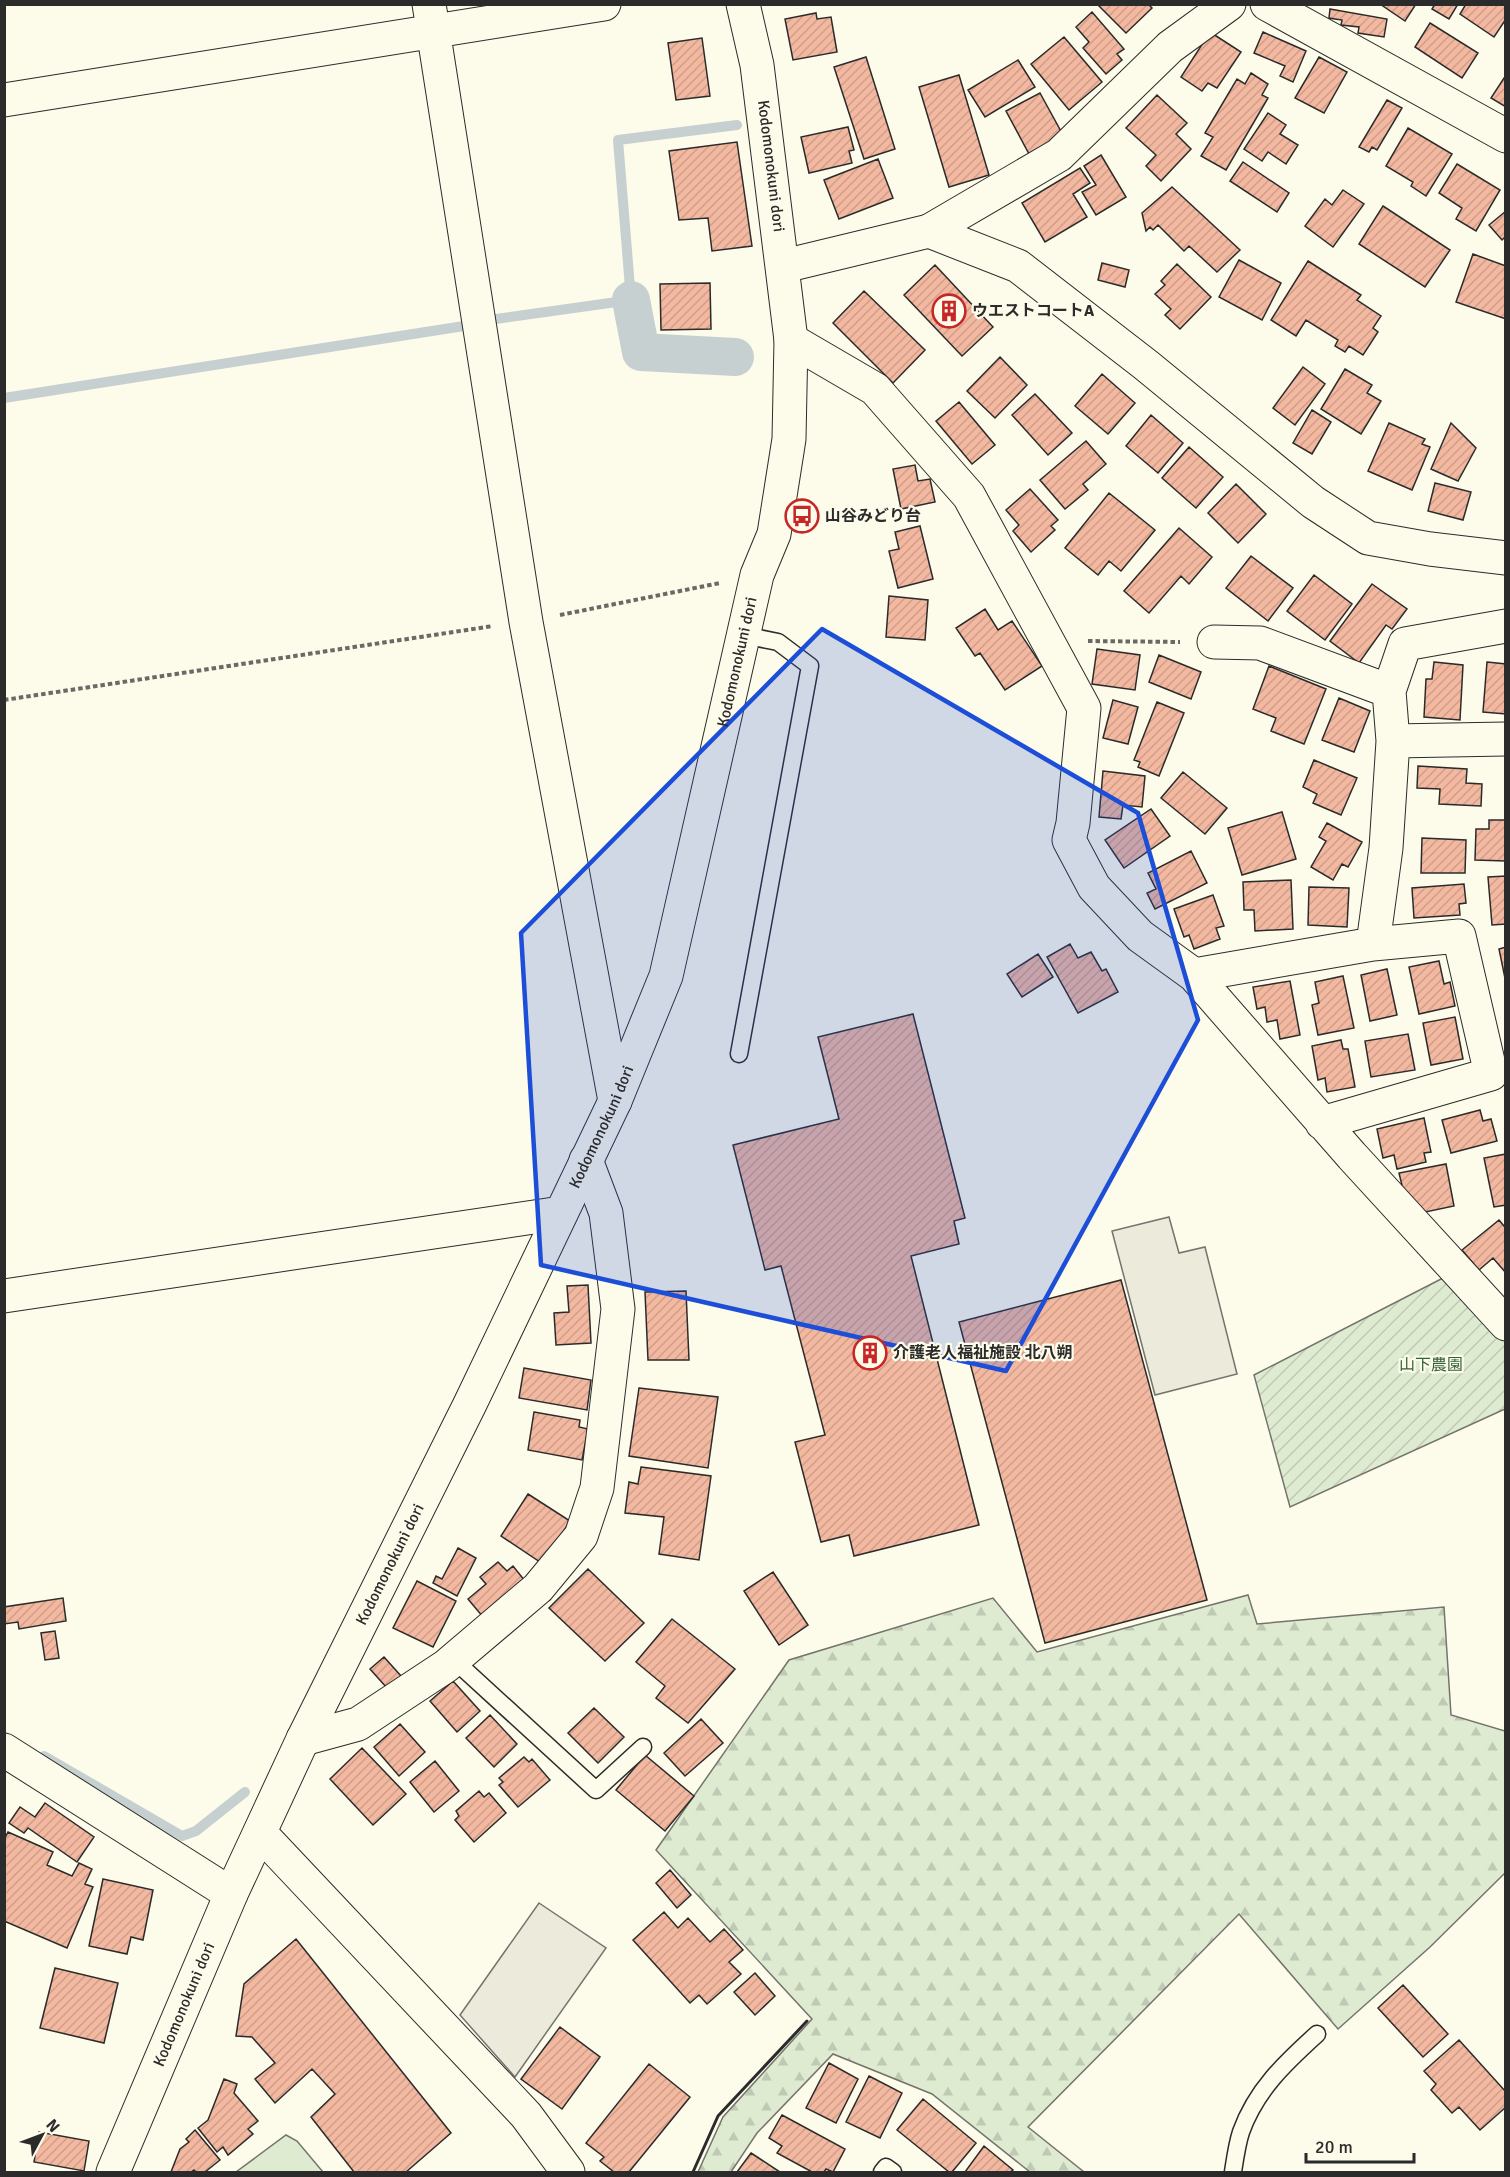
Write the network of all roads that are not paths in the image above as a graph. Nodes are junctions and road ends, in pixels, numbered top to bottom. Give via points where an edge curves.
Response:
1 (604, 4) edge
2 (743, 4) edge
3 (1229, 4) edge
4 (1268, 4) edge
5 (431, 18) edge
6 (4, 100) edge
7 (1506, 136) edge
8 (929, 231) junction
9 (784, 266) junction
10 (791, 340) junction
11 (1506, 558) edge
12 (1506, 626) edge
13 (743, 635) junction
14 (1214, 642) road end
15 (1389, 691) junction
16 (1506, 739) edge
17 (1393, 741) junction
18 (1373, 944) junction
19 (1194, 975) junction
20 (739, 1054) dead end
21 (615, 1101) junction
22 (1322, 1123) junction
23 (586, 1160) junction
24 (561, 1213) junction
25 (4, 1296) edge
26 (1506, 1324) edge
27 (454, 1660) junction
28 (303, 1739) junction
29 (643, 1748) dead end
30 (4, 1750) edge
31 (261, 1834) junction
32 (231, 1894) junction
33 (1317, 2034) dead end
34 (114, 2172) edge
35 (568, 2172) edge
36 (882, 2172) edge
37 (892, 2172) edge
38 (1233, 2172) edge

1 - 5 street
2 - 9 street, Kodomonokuni dori via 757,64
3 - 8 street via 1170,47 1059,155
4 - 7 street
5 - 6 street
5 - 21 street via 526,621
8 - 9 street
8 - 11 street via 1018,266 1313,502 1368,538
9 - 10 street, Kodomonokuni dori
10 - 13 street, Kodomonokuni dori via 789,439 774,534 758,575
10 - 19 street via 875,389 969,496 1084,708 1069,840 1094,887 1140,936
12 - 15 street via 1406,645
13 - 20 lane via 778,642 810,666
13 - 21 street, Kodomonokuni dori via 666,976
14 - 15 street via 1260,643
15 - 17 street
16 - 17 street
17 - 18 street via 1386,848
18 - 19 street
18 - 22 street via 1460,936 1491,1074
19 - 22 street
21 - 23 street, Kodomonokuni dori
22 - 26 street
23 - 24 street, Kodomonokuni dori
23 - 27 street via 606,1213 618,1309 597,1488 581,1536 538,1588
24 - 25 street
24 - 28 street, Kodomonokuni dori
27 - 28 street via 358,1724
27 - 29 lane via 596,1790
28 - 31 street, Kodomonokuni dori
30 - 32 street
31 - 32 street, Kodomonokuni dori
31 - 35 street via 526,2115
32 - 34 street, Kodomonokuni dori
33 - 38 lane via 1262,2090 1241,2132
36 - 37 lane via 886,2167

